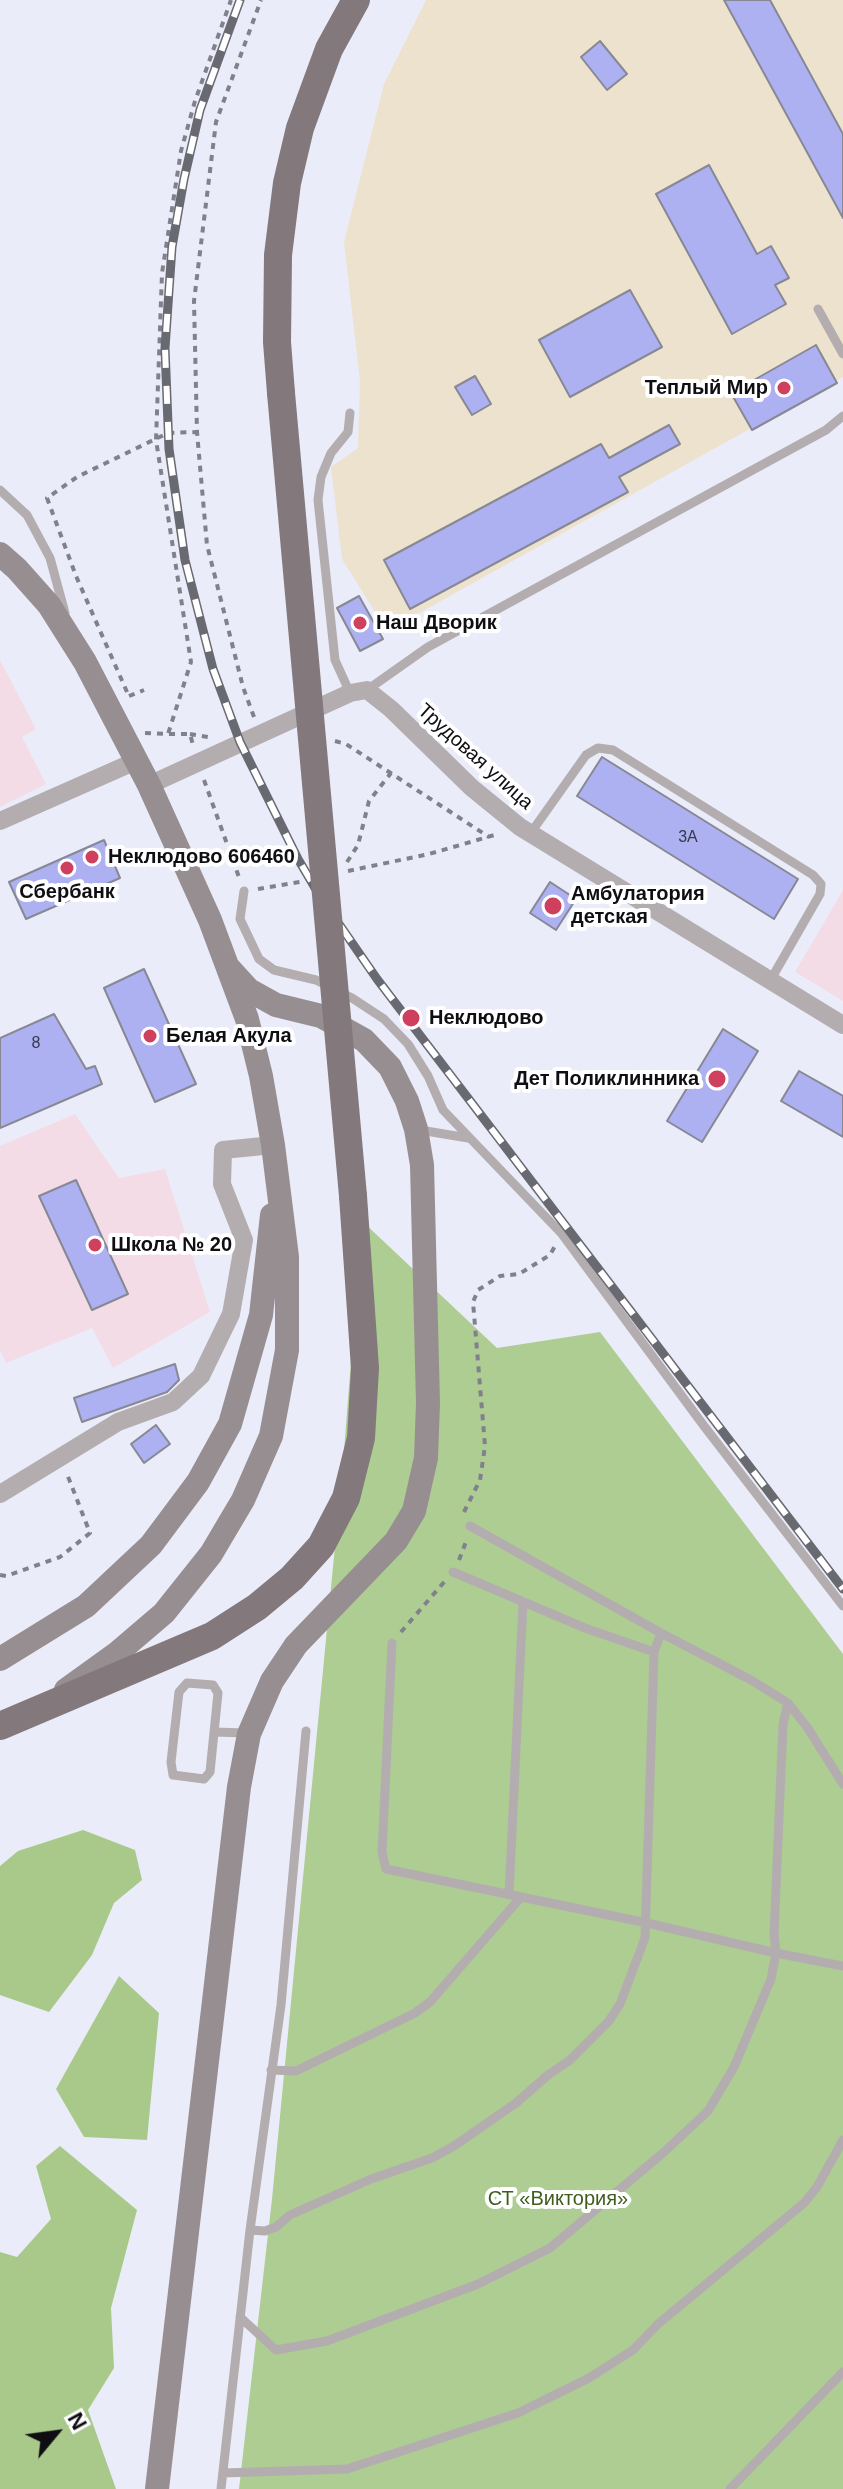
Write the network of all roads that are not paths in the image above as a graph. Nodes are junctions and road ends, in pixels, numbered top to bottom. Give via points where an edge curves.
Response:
1 (356, 0) edge
2 (818, 309) dead end
3 (843, 354) edge
4 (350, 413) dead end
5 (843, 416) edge
6 (0, 490) edge
7 (0, 554) edge
8 (72, 640) junction
9 (358, 692) junction
10 (136, 761) junction
11 (149, 785) junction
12 (0, 821) edge
13 (525, 831) junction
14 (244, 891) road end
15 (240, 919) junction
16 (210, 920) junction
17 (228, 967) junction
18 (770, 981) junction
19 (843, 1025) edge
20 (416, 1129) junction
21 (469, 1138) junction
22 (273, 1145) junction
23 (276, 1172) junction
24 (0, 1494) edge
25 (470, 1526) road end
26 (453, 1572) road end
27 (523, 1602) junction
28 (843, 1606) edge
29 (661, 1633) junction
30 (392, 1643) road end
31 (654, 1652) junction
32 (0, 1659) edge
33 (788, 1703) junction
34 (27, 1714) junction
35 (0, 1726) edge
36 (306, 1731) dead end
37 (215, 1732) junction
38 (249, 1734) junction
39 (843, 1784) edge
40 (509, 1895) junction
41 (521, 1897) junction
42 (647, 1923) junction
43 (776, 1953) junction
44 (843, 1966) edge
45 (271, 2070) junction
46 (843, 2140) edge
47 (250, 2230) junction
48 (240, 2317) junction
49 (843, 2372) edge
50 (223, 2473) junction
51 (157, 2489) edge
52 (221, 2489) edge
53 (730, 2489) edge

1 - 34 main road, bridge via 329,49 300,128 287,183 278,255 277,342 353,1196 365,1368 361,1438 346,1498 321,1546 257,1607 212,1636
2 - 3 lane
4 - 9 lane via 348,432 321,477 318,500 335,660
5 - 9 lane via 428,647
6 - 8 lane via 27,515 50,558
7 - 8 street via 49,605
8 - 10 street
9 - 11 street
9 - 13 street, Трудовая улица via 391,709
10 - 11 street
10 - 12 street
11 - 16 street
13 - 18 street, Трудовая улица
13 - 18 lane via 586,755 598,748 613,750 821,884
14 - 15 lane
15 - 16 lane
15 - 21 lane via 259,959 274,970 316,980 384,1019 408,1044 443,1110
16 - 17 street
17 - 20 street via 249,990 276,1005 321,1016 364,1040 390,1067
17 - 22 street via 247,1019
18 - 19 street, Трудовая улица
20 - 21 lane
20 - 38 street via 422,1165 428,1403 426,1458 414,1511 396,1541 296,1645 272,1681
21 - 28 lane via 562,1234
22 - 23 street
22 - 24 street via 223,1150 222,1184 244,1240 231,1314 201,1376 173,1402 118,1422
23 - 32 street via 261,1315 230,1424 198,1482 151,1545 86,1606
23 - 34 street via 287,1257 287,1350 271,1436 243,1500 211,1554 164,1613 88,1675
25 - 29 lane
26 - 27 lane
27 - 31 lane
27 - 40 lane
29 - 31 lane
29 - 33 lane
30 - 40 lane via 382,1852 386,1869
31 - 42 lane
33 - 39 lane
33 - 43 lane
34 - 35 main road
36 - 45 lane
37 - 37 lane via 210,1772 204,1779 173,1775 179,1692 187,1683 213,1685 218,1693
37 - 38 lane
38 - 51 street
40 - 41 lane
41 - 42 lane
41 - 45 lane via 415,2013 296,2071
42 - 43 lane
42 - 47 lane via 620,2004 609,2021 516,2103 432,2158 290,2215 276,2227
43 - 44 lane
43 - 48 lane via 771,1979 734,2067 708,2111 550,2248 478,2284 327,2341 276,2350
45 - 47 lane
46 - 50 lane via 817,2187 794,2212 633,2350 589,2378 504,2419 347,2469
47 - 48 lane
48 - 50 lane
49 - 53 lane
50 - 52 lane

